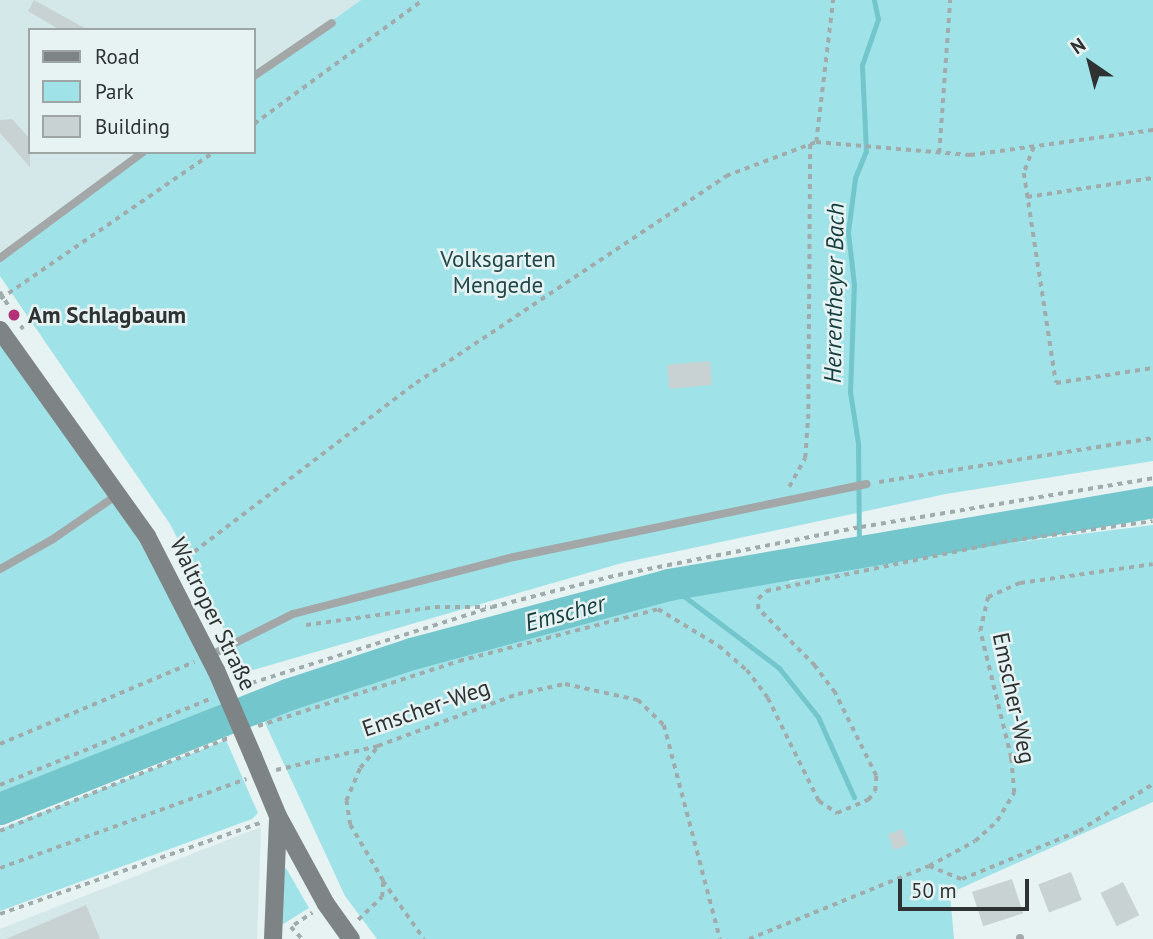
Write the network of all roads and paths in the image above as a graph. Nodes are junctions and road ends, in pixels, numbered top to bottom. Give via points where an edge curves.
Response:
1 (423, 0) edge
2 (833, 0) edge
3 (950, 0) edge
4 (332, 23) dead end
5 (256, 75) edge
6 (256, 123) edge
7 (1153, 130) edge
8 (816, 142) junction
9 (810, 144) junction
10 (1034, 147) junction
11 (939, 153) junction
12 (140, 154) edge
13 (211, 154) edge
14 (1153, 178) edge
15 (1027, 197) junction
16 (0, 258) edge
17 (0, 292) edge
18 (2, 299) edge
19 (0, 330) edge
20 (1153, 368) edge
21 (1153, 438) edge
22 (1153, 478) edge
23 (867, 484) joint
24 (119, 493) junction
25 (774, 503) junction
26 (1153, 521) edge
27 (183, 561) dead end
28 (1153, 564) edge
29 (0, 569) edge
30 (492, 607) junction
31 (298, 626) dead end
32 (212, 663) junction
33 (260, 679) dead end
34 (189, 707) dead end
35 (252, 729) dead end
36 (239, 734) dead end
37 (0, 744) edge
38 (378, 746) junction
39 (260, 774) junction
40 (1153, 784) edge
41 (0, 785) edge
42 (278, 816) junction
43 (0, 831) edge
44 (929, 866) junction
45 (0, 868) edge
46 (383, 881) junction
47 (312, 913) dead end
48 (0, 914) edge
49 (358, 920) dead end
50 (294, 926) junction
51 (277, 934) edge
52 (302, 939) edge
53 (351, 939) edge
54 (424, 939) edge
55 (720, 939) edge
56 (749, 939) edge

1 - 6 path
2 - 8 path
3 - 11 path
4 - 5 lane
7 - 10 path
8 - 9 path
8 - 11 path
9 - 25 path via 805,458 792,484
9 - 27 path via 726,176 628,239 416,383
10 - 11 path via 970,155
10 - 15 path via 1024,173
12 - 16 lane
13 - 18 path
14 - 15 path
15 - 20 path via 1056,383
17 - 18 path
19 - 24 main road, Waltroper Straße
21 - 23 path
22 - 30 path via 849,529 618,575
23 - 25 lane
24 - 29 lane via 53,540
24 - 32 main road, Waltroper Straße via 147,536
25 - 32 lane via 514,557 293,614
26 - 35 path via 1002,542 766,591 758,599 758,609 815,666 835,693 876,776 875,791 868,800 837,813 819,801 768,698 747,670 719,646 657,609 459,661
28 - 44 path, Emscher-Weg via 1020,583 988,597 980,631 1011,758 1014,793 996,821 975,841
30 - 31 path via 435,607
30 - 33 path
32 - 37 path
32 - 39 main road, Waltroper Straße, bridge
34 - 41 path
36 - 43 path
38 - 39 path, Emscher-Weg
38 - 46 path via 360,768 346,810
38 - 55 path, Emscher-Weg via 518,694 565,684 638,700 664,725
39 - 42 main road, Waltroper Straße
39 - 45 path, Emscher-Weg
40 - 44 path via 1079,831 962,879
42 - 48 path
42 - 51 main road
42 - 53 main road, Waltroper Straße via 326,904
44 - 56 path, Emscher-Weg
46 - 49 path via 382,897
46 - 54 path
47 - 50 path
50 - 51 path
50 - 52 path

